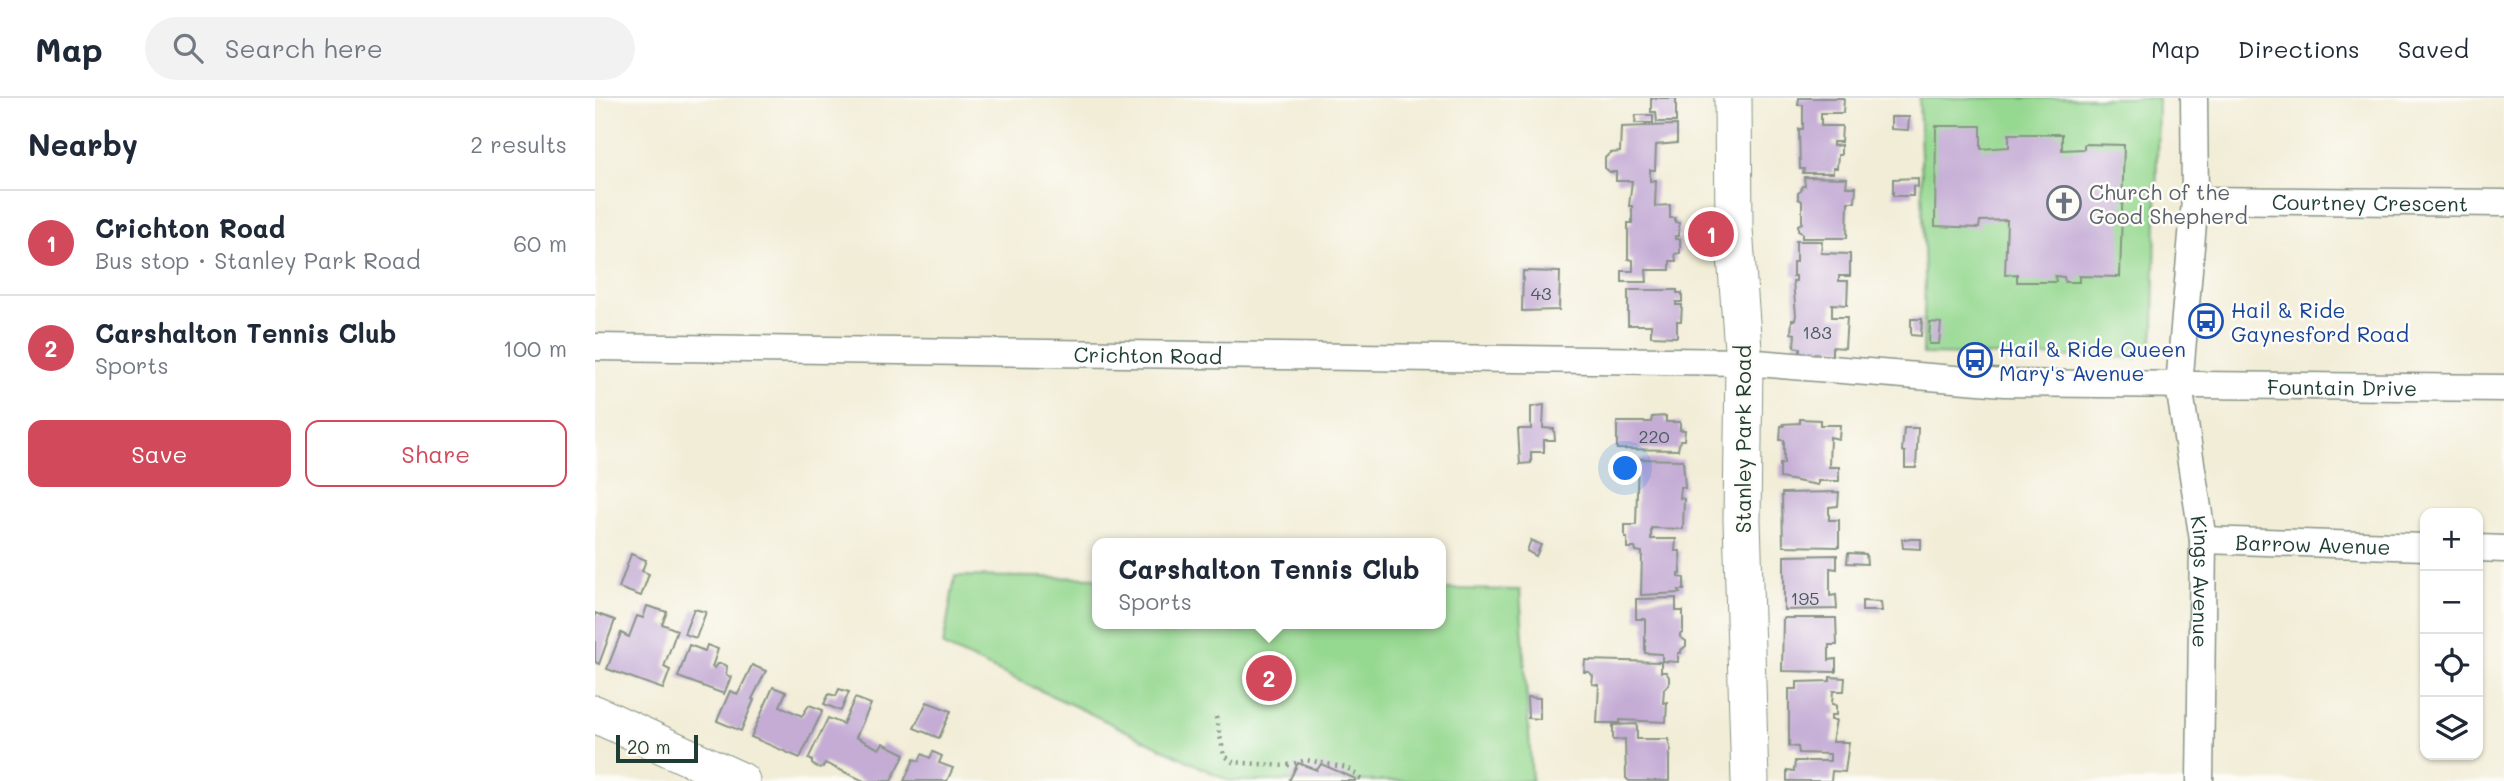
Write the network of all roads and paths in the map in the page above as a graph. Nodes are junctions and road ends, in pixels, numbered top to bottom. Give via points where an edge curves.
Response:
1 (1733, 98) edge
2 (2194, 98) edge
3 (2195, 200) junction
4 (2504, 203) edge
5 (595, 346) edge
6 (1744, 362) junction
7 (2179, 386) junction
8 (2504, 388) edge
9 (2203, 540) junction
10 (2420, 547) edge
11 (2483, 548) edge
12 (2504, 549) edge
13 (595, 714) edge
14 (1216, 717) dead end
15 (741, 781) edge
16 (1363, 781) edge
17 (1750, 781) edge
18 (2200, 781) edge

1 - 6 street, Stanley Park Road via 1734,229
2 - 3 street, Kings Avenue
3 - 4 street, Courtney Crescent
3 - 7 street, Kings Avenue
5 - 6 street, Crichton Road
6 - 7 street, Crichton Road via 2004,383
6 - 17 street, Stanley Park Road via 1742,520
7 - 8 street, Fountain Drive
7 - 9 street, Kings Avenue
9 - 10 street, Barrow Avenue
9 - 18 street, Kings Avenue
11 - 12 street
13 - 15 street
14 - 16 path via 1224,755 1233,762 1285,766 1306,760 1348,768

